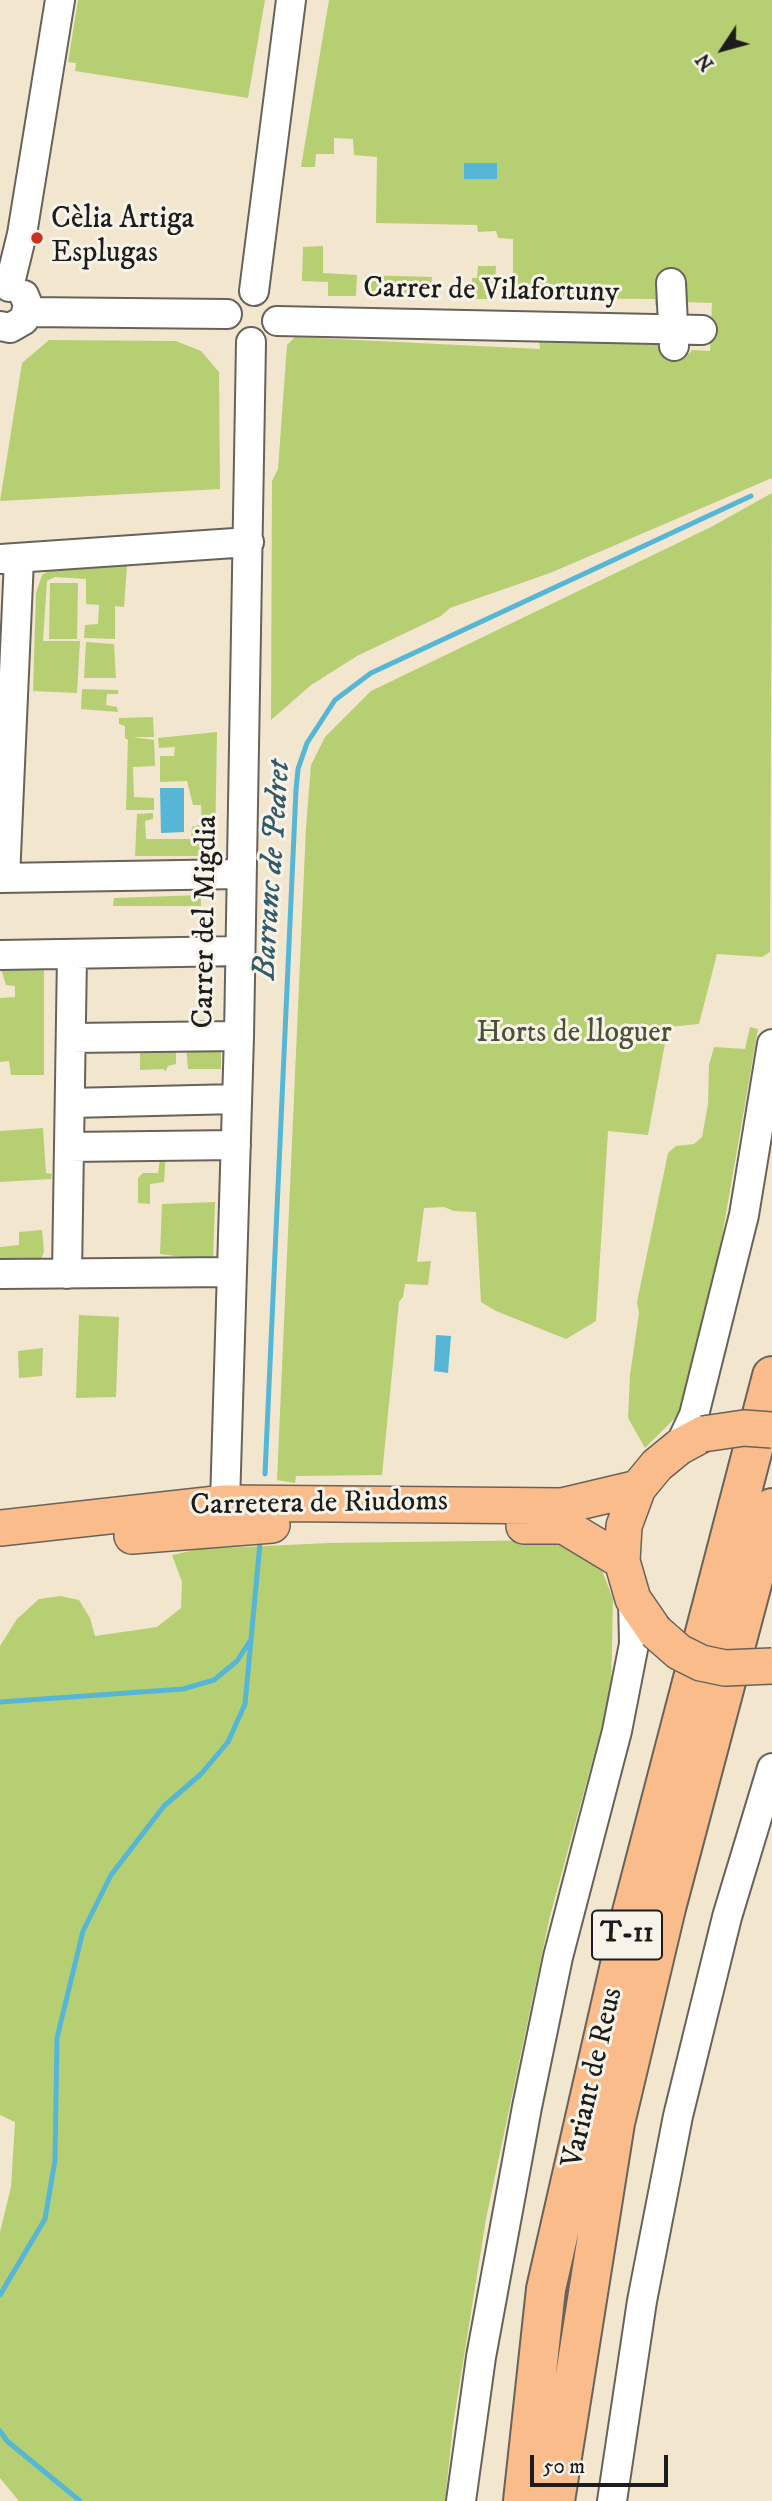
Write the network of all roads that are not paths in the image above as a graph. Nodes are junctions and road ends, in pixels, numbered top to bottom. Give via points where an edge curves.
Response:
1 (60, 0) edge
2 (291, 0) edge
3 (671, 283) dead end
4 (4, 288) edge
5 (254, 291) junction
6 (28, 312) junction
7 (227, 314) junction
8 (277, 321) junction
9 (0, 326) edge
10 (702, 330) dead end
11 (674, 339) junction
12 (251, 342) junction
13 (248, 542) junction
14 (10, 559) edge
15 (240, 874) junction
16 (3, 878) edge
17 (240, 951) junction
18 (0, 955) edge
19 (72, 955) junction
20 (239, 1036) junction
21 (71, 1038) junction
22 (772, 1044) edge
23 (237, 1099) junction
24 (70, 1103) junction
25 (236, 1145) junction
26 (69, 1147) junction
27 (232, 1272) junction
28 (67, 1273) junction
29 (0, 1274) edge
30 (772, 1376) edge
31 (772, 1430) edge
32 (691, 1441) junction
33 (638, 1488) junction
34 (225, 1503) junction
35 (772, 1508) edge
36 (0, 1528) edge
37 (0, 1550) edge
38 (622, 1561) junction
39 (633, 1599) junction
40 (772, 1666) edge
41 (772, 1768) edge
42 (593, 2257) junction
43 (546, 2290) junction
44 (461, 2501) edge
45 (501, 2501) edge
46 (523, 2501) edge
47 (555, 2501) edge
48 (573, 2501) edge
49 (612, 2501) edge

1 - 4 street via 22,234
2 - 5 street
3 - 11 street
4 - 6 street via 26,297
5 - 7 street via 239,294
5 - 8 street via 275,304
6 - 7 street
6 - 9 street via 18,325
7 - 12 street via 230,330
8 - 11 street, Carrer de Vilafortuny
8 - 12 street via 265,339
10 - 11 street, Carrer de Vilafortuny
12 - 13 street, Carrer del Migdia
13 - 14 street
13 - 15 street, Carrer del Migdia
14 - 16 street
15 - 16 street
15 - 17 street, Carrer del Migdia
17 - 19 street
17 - 20 street, Carrer del Migdia
18 - 19 street
19 - 21 street
20 - 21 street
20 - 23 street, Carrer del Migdia
21 - 24 street
22 - 32 street via 744,1214
23 - 24 street
23 - 25 street, Carrer del Migdia
24 - 26 street
25 - 26 street
25 - 27 street, Carrer del Migdia
26 - 28 street
27 - 28 street
27 - 34 street, Carrer del Migdia
28 - 29 street
30 - 43 highway, Variant de Reus / T-11 via 632,1912
31 - 32 main road, bridge via 744,1428
32 - 33 main road via 657,1465
33 - 34 main road, Carretera de Riudoms via 562,1506
33 - 38 main road via 624,1525
34 - 36 main road, Carretera de Riudoms
35 - 42 highway, Variant de Reus / T-11 via 666,1908 615,2123
37 - 38 main road, Carretera de Riudoms via 199,1529 307,1524 564,1526
38 - 39 main road
39 - 40 main road, bridge via 654,1631 701,1663 724,1668
39 - 44 street via 633,1648 617,1731 558,1957 527,2107 481,2357
41 - 49 street via 727,1917 678,2116 642,2301
42 - 47 highway, Variant de Reus / T-11
42 - 48 highway
43 - 45 highway via 522,2348
43 - 46 highway, Variant de Reus / T-11

